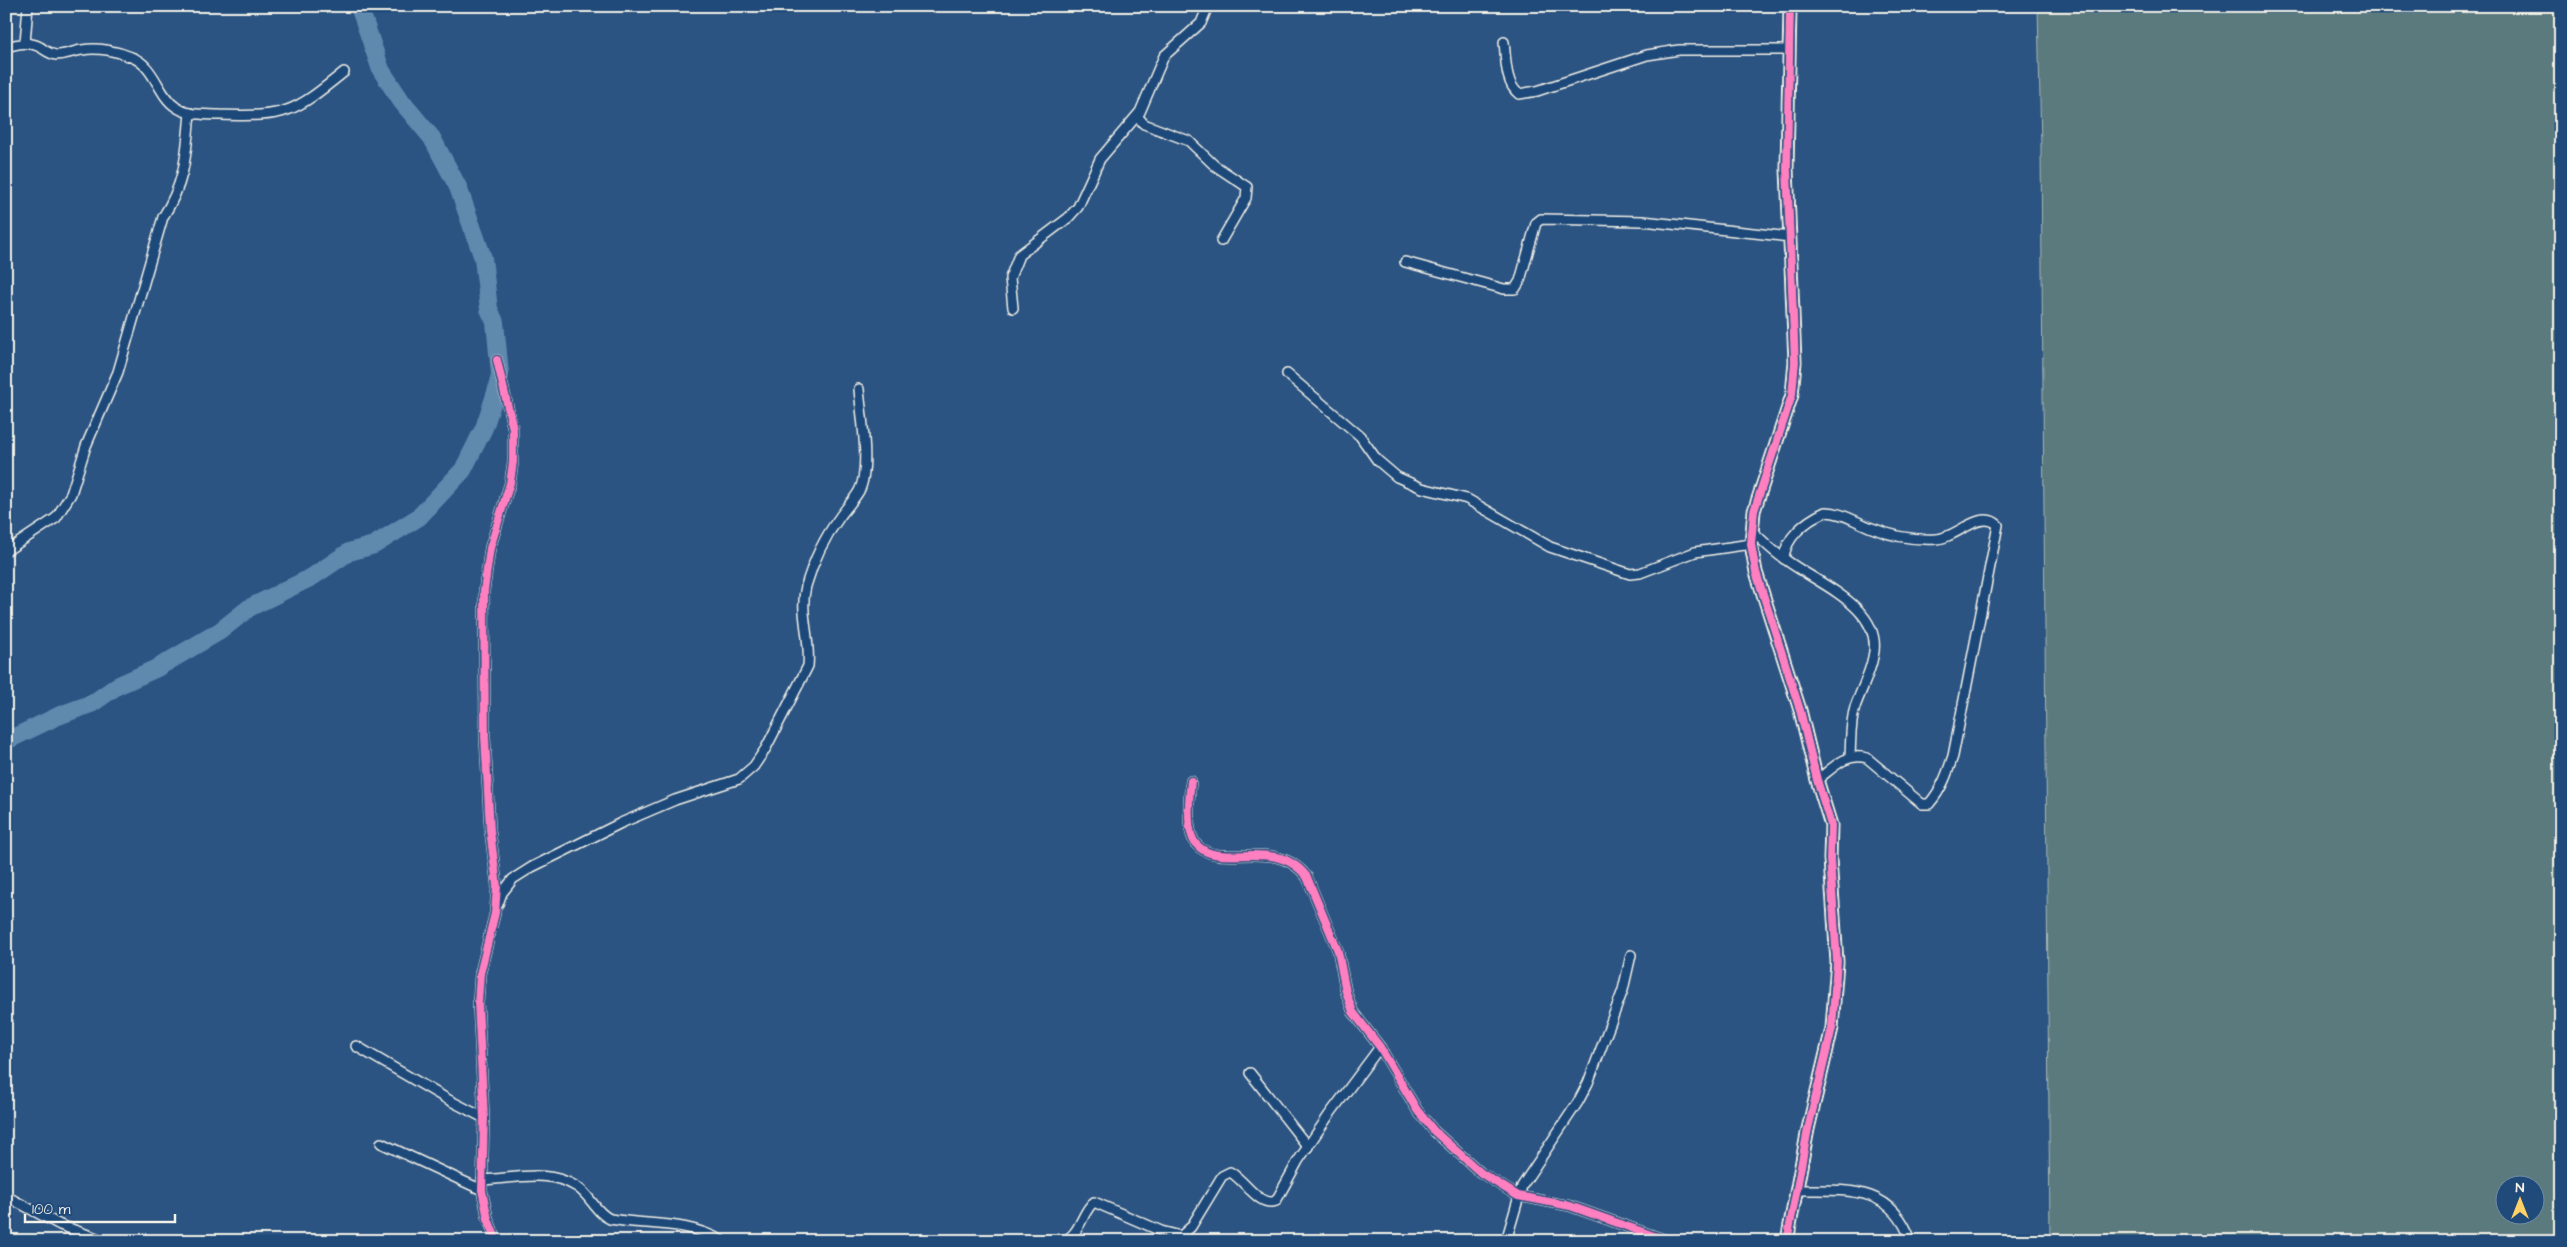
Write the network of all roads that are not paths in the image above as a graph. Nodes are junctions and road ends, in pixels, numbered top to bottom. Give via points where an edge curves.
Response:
1 (28, 6) edge
2 (1208, 6) edge
3 (1790, 6) edge
4 (1504, 42) dead end
5 (25, 43) junction
6 (6, 47) edge
7 (1789, 50) junction
8 (344, 72) dead end
9 (190, 113) junction
10 (1137, 116) junction
11 (1790, 237) junction
12 (1221, 240) dead end
13 (1405, 262) dead end
14 (1013, 308) dead end
15 (497, 360) dead end
16 (1288, 374) dead end
17 (858, 389) dead end
18 (1751, 530) junction
19 (1751, 544) junction
20 (6, 551) edge
21 (1784, 559) junction
22 (1850, 756) junction
23 (1817, 780) junction
24 (1190, 781) dead end
25 (495, 914) junction
26 (1631, 955) dead end
27 (356, 1046) dead end
28 (1380, 1047) junction
29 (1250, 1073) dead end
30 (484, 1118) junction
31 (381, 1143) dead end
32 (1308, 1147) junction
33 (482, 1180) junction
34 (482, 1190) junction
35 (1797, 1190) junction
36 (6, 1196) edge
37 (1518, 1196) junction
38 (105, 1241) edge
39 (497, 1241) edge
40 (722, 1241) edge
41 (1061, 1241) edge
42 (1506, 1241) edge
43 (1668, 1241) edge
44 (1787, 1241) edge
45 (1911, 1241) edge

1 - 5 street
2 - 10 street via 1201,23 1164,56
3 - 7 street
4 - 7 street via 1510,82 1519,94 1646,55 1679,50
5 - 6 street
5 - 9 street via 55,55 85,49 134,57 154,76 175,107
7 - 11 street
8 - 9 street via 288,112 271,116
9 - 20 street via 182,182 163,217 118,372 86,446 71,494 56,518
10 - 12 street via 1144,124 1189,141 1214,165 1247,187 1246,198
10 - 14 street via 1100,159 1078,207 1019,256 1010,278
11 - 13 street via 1643,221 1541,219 1536,222 1520,281 1515,288 1504,288
11 - 18 street via 1796,362 1792,396 1762,482
15 - 25 street via 513,429 514,462 490,548 483,599 485,737 497,886
16 - 19 street via 1360,436 1377,460 1397,477 1422,488 1466,499 1568,554 1630,574 1695,552
17 - 25 street via 864,471 860,490 829,533 811,573 804,601 808,666 754,766 739,779 675,800 532,867 513,879 502,894
18 - 19 street
18 - 21 street
19 - 23 street via 1756,572 1800,710
21 - 22 street via 1854,606 1874,631 1874,657 1855,709
21 - 22 street via 1787,544 1794,535 1825,512 1840,514 1874,529 1925,539 1950,537 1978,521 1991,520 1998,525 1953,756 1937,795 1929,804 1922,804 1868,758
22 - 23 street
23 - 35 street via 1831,825 1835,989 1832,1028
24 - 28 street via 1189,826 1196,845 1221,855 1265,855 1288,860 1307,877 1338,951 1349,1001
25 - 30 street via 479,984
26 - 37 street via 1623,990 1588,1083 1528,1175
27 - 30 street
28 - 32 street
28 - 37 street via 1407,1096 1434,1131 1481,1173
29 - 32 street
30 - 33 street
31 - 34 street
32 - 41 street via 1282,1194 1272,1203 1261,1199 1230,1172 1222,1176 1191,1227 1181,1236 1161,1231 1094,1202 1073,1235
33 - 34 street
33 - 40 street via 525,1175 549,1178 578,1188 602,1216 610,1219 692,1228
34 - 39 street
35 - 44 street
35 - 45 street via 1834,1190 1877,1197 1899,1216
36 - 38 street via 60,1225
37 - 42 street
37 - 43 street via 1570,1206

